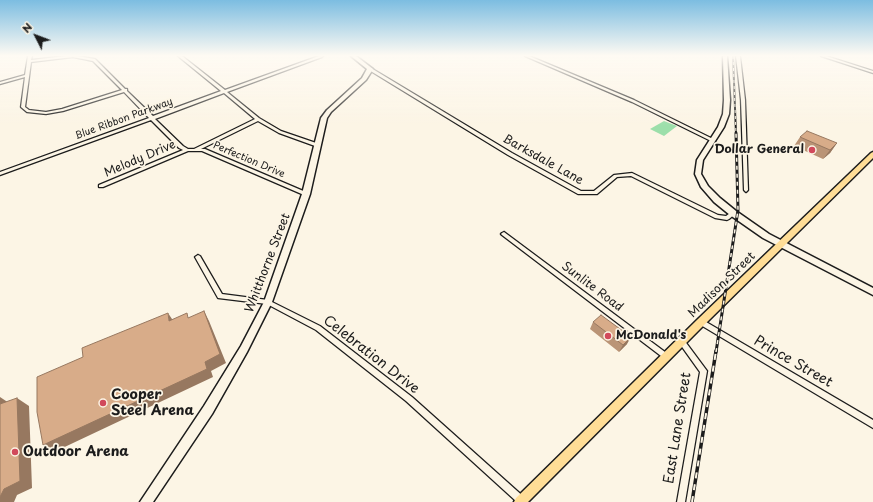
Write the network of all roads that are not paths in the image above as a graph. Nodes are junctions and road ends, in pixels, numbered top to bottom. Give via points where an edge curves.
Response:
1 (13, 79) edge
2 (26, 79) edge
3 (115, 79) edge
4 (210, 79) edge
5 (257, 79) edge
6 (362, 79) edge
7 (388, 79) edge
8 (582, 79) edge
9 (727, 79) edge
10 (741, 79) edge
11 (0, 83) edge
12 (126, 90) junction
13 (225, 91) junction
14 (152, 118) junction
15 (258, 119) junction
16 (713, 140) junction
17 (317, 145) junction
18 (187, 150) junction
19 (196, 150) junction
20 (873, 154) edge
21 (0, 174) edge
22 (101, 186) dead end
23 (746, 190) dead end
24 (306, 194) junction
25 (733, 213) junction
26 (504, 234) dead end
27 (781, 244) junction
28 (198, 257) dead end
29 (873, 292) edge
30 (268, 302) junction
31 (700, 322) junction
32 (682, 342) junction
33 (667, 357) junction
34 (873, 424) edge
35 (146, 502) edge
36 (522, 502) edge
37 (681, 502) edge

1 - 11 street
2 - 12 street via 23,107 36,113 63,110
3 - 12 street
4 - 13 street
5 - 13 street, Blue Ribbon Parkway
6 - 17 street, Whitthorne Street via 326,113
7 - 25 street, Barksdale Lane via 504,151 580,193 595,193 616,176 632,174 717,217 728,218
8 - 16 street
9 - 16 street via 726,114
10 - 23 street
12 - 14 street
13 - 14 street, Blue Ribbon Parkway
13 - 15 street
14 - 18 street
14 - 21 street, Blue Ribbon Parkway
15 - 17 street via 280,132
15 - 19 street, Melody Drive
16 - 25 street via 700,160 698,174 705,187
17 - 24 street, Whitthorne Street
18 - 19 street, Perfection Drive
18 - 22 street, Melody Drive
19 - 24 street, Perfection Drive via 203,150
20 - 27 main road, Madison Street
24 - 30 street, Whitthorne Street
25 - 27 street
26 - 33 street, Sunlite Road
27 - 29 street
27 - 31 main road, Madison Street
28 - 30 street, Celebration Drive via 220,296
30 - 35 street, Whitthorne Street via 208,410
30 - 36 street, Celebration Drive via 318,328 409,399
31 - 32 main road, Madison Street
31 - 34 street, Prince Street
32 - 33 main road, Madison Street
32 - 37 street, East Lane Street via 704,371
33 - 36 main road, Madison Street

